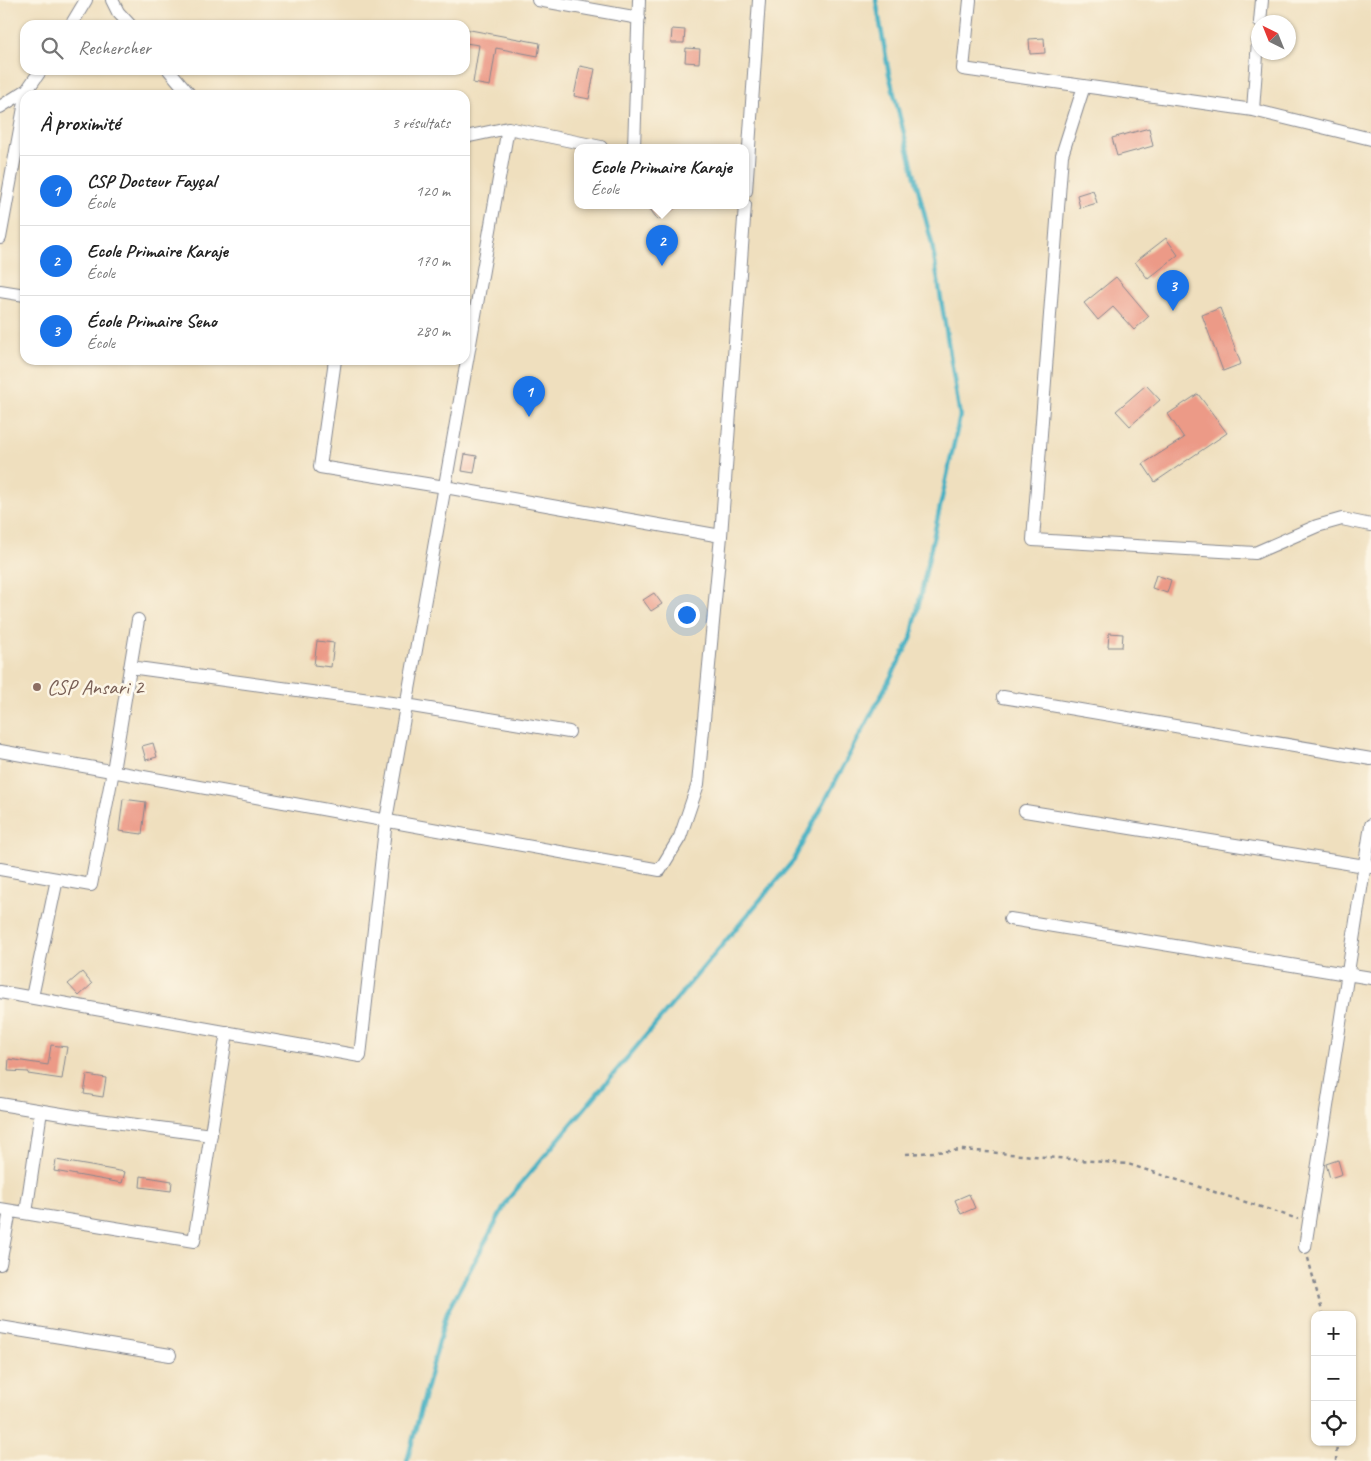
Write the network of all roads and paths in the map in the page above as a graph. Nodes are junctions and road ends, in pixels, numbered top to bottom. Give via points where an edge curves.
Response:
1 (86, 0) edge
2 (112, 0) edge
3 (538, 0) edge
4 (639, 0) edge
5 (759, 0) edge
6 (970, 0) edge
7 (1262, 0) edge
8 (1261, 15) edge
9 (639, 18) junction
10 (74, 20) edge
11 (125, 20) edge
12 (1257, 60) edge
13 (39, 75) edge
14 (173, 75) edge
15 (1084, 86) junction
16 (29, 90) edge
17 (186, 90) edge
18 (20, 98) edge
19 (0, 107) edge
20 (1253, 110) junction
21 (508, 128) junction
22 (470, 136) edge
23 (1371, 139) edge
24 (586, 144) edge
25 (634, 144) edge
26 (748, 144) edge
27 (19, 168) edge
28 (4, 201) edge
29 (745, 209) edge
30 (0, 238) edge
31 (0, 291) edge
32 (20, 294) edge
33 (470, 319) edge
34 (334, 365) edge
35 (463, 365) edge
36 (445, 487) junction
37 (1371, 525) edge
38 (722, 536) junction
39 (138, 620) dead end
40 (130, 667) junction
41 (1003, 697) dead end
42 (406, 705) junction
43 (569, 732) dead end
44 (0, 751) edge
45 (1371, 759) edge
46 (113, 771) junction
47 (1025, 811) dead end
48 (386, 820) junction
49 (1371, 825) edge
50 (1368, 867) edge
51 (0, 869) edge
52 (57, 879) junction
53 (1010, 919) dead end
54 (1347, 975) junction
55 (1371, 978) edge
56 (0, 992) edge
57 (32, 998) junction
58 (227, 1032) junction
59 (0, 1104) edge
60 (41, 1111) junction
61 (211, 1136) junction
62 (906, 1154) dead end
63 (5, 1210) edge
64 (26, 1213) junction
65 (1308, 1223) junction
66 (1305, 1247) joint
67 (0, 1264) edge
68 (1322, 1311) edge
69 (0, 1327) edge
70 (170, 1355) dead end
71 (1337, 1446) edge
72 (1336, 1461) edge

1 - 10 street
2 - 11 street
3 - 9 street
4 - 9 street
5 - 26 street
6 - 15 street via 963,69
7 - 8 street
9 - 25 street
12 - 20 street
13 - 16 street
14 - 17 street
15 - 20 street
15 - 37 street via 1062,155 1033,540 1255,553 1317,526 1342,519
18 - 19 street
20 - 23 street
21 - 22 street
21 - 24 street
21 - 33 street
27 - 28 street
28 - 30 street
29 - 38 street
31 - 32 street
34 - 36 street via 320,468
35 - 36 street
36 - 38 street
36 - 42 street
38 - 48 street via 698,784 680,837 660,870
39 - 40 street
40 - 42 street
40 - 46 street
41 - 45 street
42 - 43 street
42 - 48 street
44 - 46 street
46 - 48 street
46 - 52 street via 91,885
47 - 50 street
48 - 58 street via 360,1056
49 - 50 street
50 - 54 street
51 - 52 street
52 - 57 street
53 - 54 street
54 - 55 street
54 - 65 street
56 - 57 street
57 - 58 street
58 - 61 street
59 - 60 street
60 - 61 street
60 - 64 street
61 - 64 street via 194,1241
62 - 65 path via 963,1150 1128,1164
63 - 64 street
63 - 67 street
65 - 66 street
66 - 68 path
69 - 70 street
71 - 72 path

